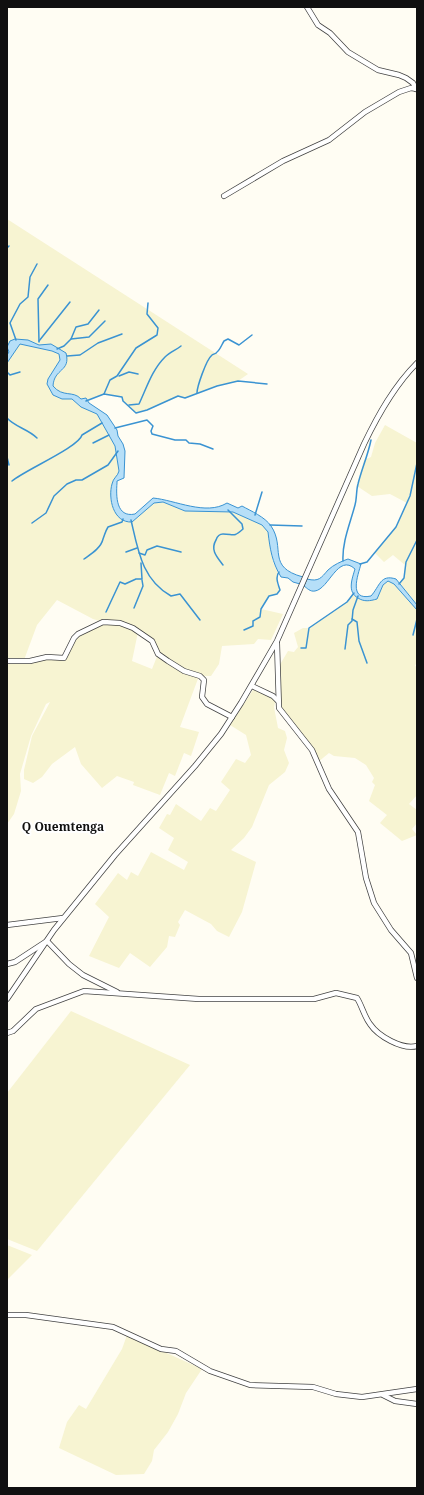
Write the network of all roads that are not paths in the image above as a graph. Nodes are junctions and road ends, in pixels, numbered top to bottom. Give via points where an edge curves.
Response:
1 (307, 7) edge
2 (416, 89) edge
3 (224, 196) dead end
4 (417, 363) edge
5 (277, 642) junction
6 (7, 661) edge
7 (252, 686) junction
8 (279, 702) junction
9 (232, 717) junction
10 (63, 918) junction
11 (7, 925) edge
12 (47, 940) junction
13 (7, 964) edge
14 (417, 978) edge
15 (120, 993) junction
16 (7, 999) edge
17 (7, 1033) edge
18 (417, 1046) edge
19 (7, 1315) edge
20 (417, 1389) edge
21 (383, 1394) junction
22 (417, 1404) edge

1 - 2 street via 318,25 330,33 348,52 378,70 406,78
2 - 3 street via 399,92 365,112 330,140 283,161
4 - 5 street via 395,389 378,416
5 - 7 street
5 - 8 street
6 - 9 street via 64,658 78,634 103,622 120,623 133,628 152,641 158,654 168,661 184,671 200,676 204,680 202,697 207,704
7 - 8 street via 273,696
7 - 9 street
8 - 14 street via 279,708 312,750 329,789 358,832 366,878 374,903 391,930 411,953
9 - 10 street via 195,766 115,855
10 - 11 street
10 - 12 street
12 - 13 street via 15,962
12 - 15 street via 83,975
12 - 16 street
15 - 17 street via 84,991 36,1009 13,1031
15 - 18 street via 173,998 258,1000 314,999 336,993 349,995 360,1002 370,1024 377,1032 404,1046
19 - 21 street via 26,1315 113,1327 160,1349 176,1351 210,1371 250,1384 313,1387 336,1394 362,1397
20 - 21 street
21 - 22 street via 395,1402

